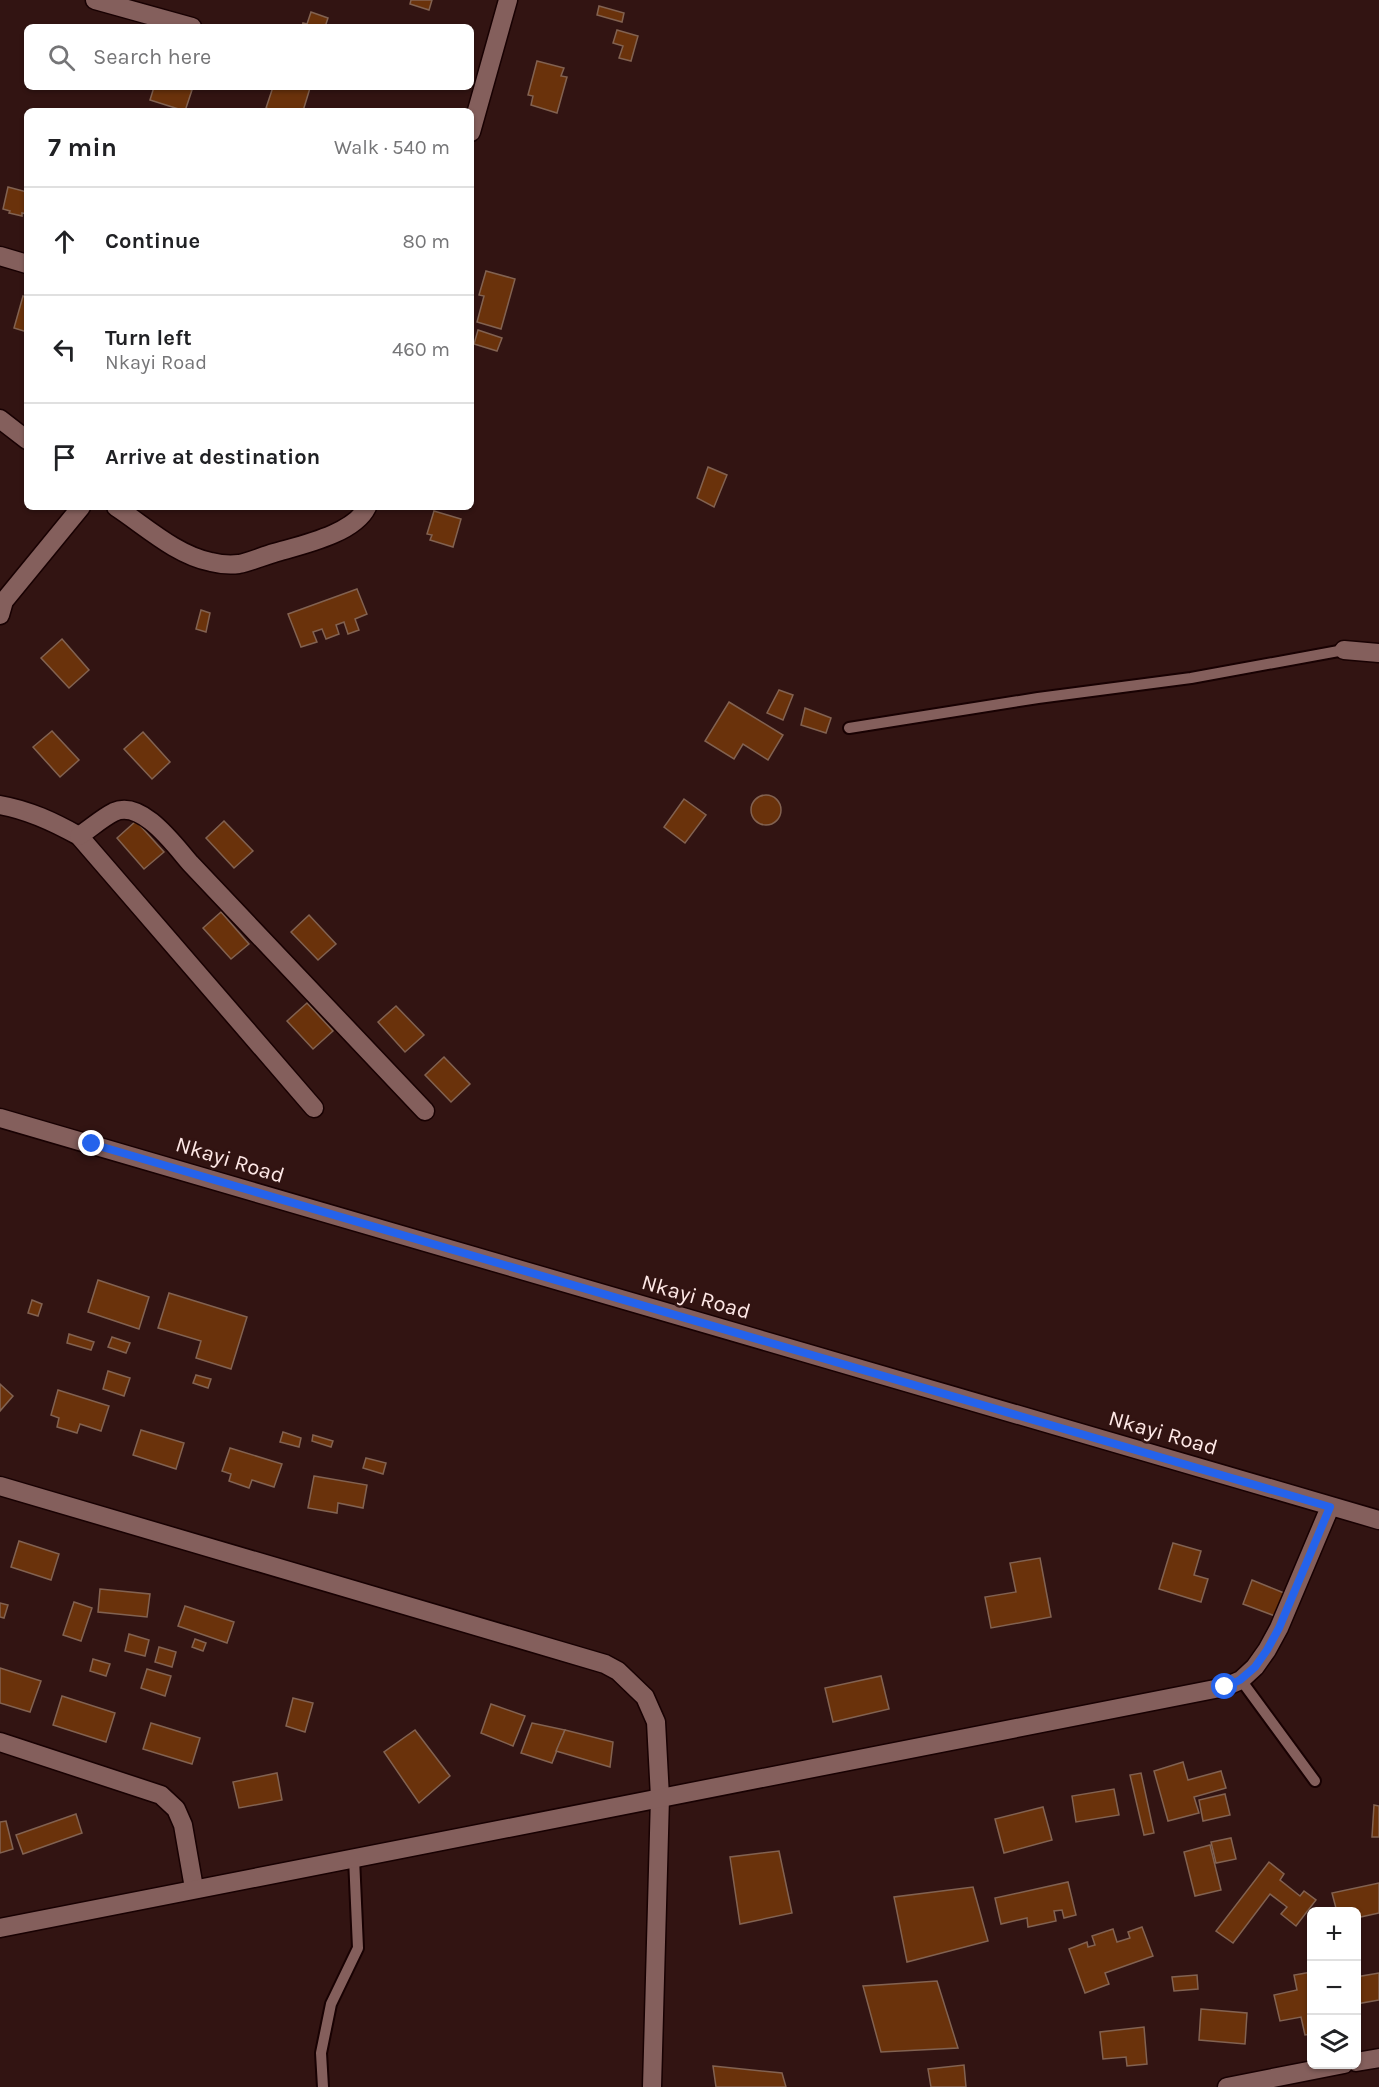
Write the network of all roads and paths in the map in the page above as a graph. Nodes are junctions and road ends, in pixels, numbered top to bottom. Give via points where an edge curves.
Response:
1 (95, 0) edge
2 (508, 0) edge
3 (181, 24) edge
4 (474, 121) edge
5 (0, 256) edge
6 (24, 263) edge
7 (0, 419) edge
8 (24, 438) edge
9 (79, 510) edge
10 (120, 510) edge
11 (366, 510) edge
12 (1, 605) edge
13 (1344, 650) joint
14 (1379, 653) edge
15 (849, 728) dead end
16 (0, 805) edge
17 (80, 836) junction
18 (314, 1108) dead end
19 (425, 1111) dead end
20 (0, 1118) edge
21 (0, 1486) edge
22 (1330, 1507) junction
23 (1379, 1520) edge
24 (1240, 1680) junction
25 (0, 1742) edge
26 (1315, 1781) dead end
27 (660, 1797) junction
28 (354, 1858) junction
29 (194, 1888) junction
30 (0, 1928) edge
31 (1379, 2058) edge
32 (1361, 2061) edge
33 (1319, 2069) edge
34 (322, 2087) edge
35 (652, 2087) edge
36 (1227, 2087) edge

1 - 3 street
2 - 4 street
5 - 6 street
7 - 8 street
9 - 12 street
10 - 11 street via 197,558 239,564 323,538 349,526
13 - 14 street
13 - 15 lane via 1191,678
16 - 17 street via 47,819
17 - 18 street
17 - 19 street via 115,811 133,812 155,823
20 - 22 street, Nkayi Road
21 - 27 street via 605,1664 645,1697 656,1722
22 - 23 street, Nkayi Road
22 - 24 street via 1279,1628 1255,1667
24 - 26 lane
24 - 27 street via 1225,1687
25 - 29 street via 161,1795 176,1809 183,1825
27 - 28 street
27 - 35 street
28 - 29 street
28 - 34 lane via 358,1948 331,2004 321,2053
29 - 30 street
31 - 32 street
33 - 36 street

